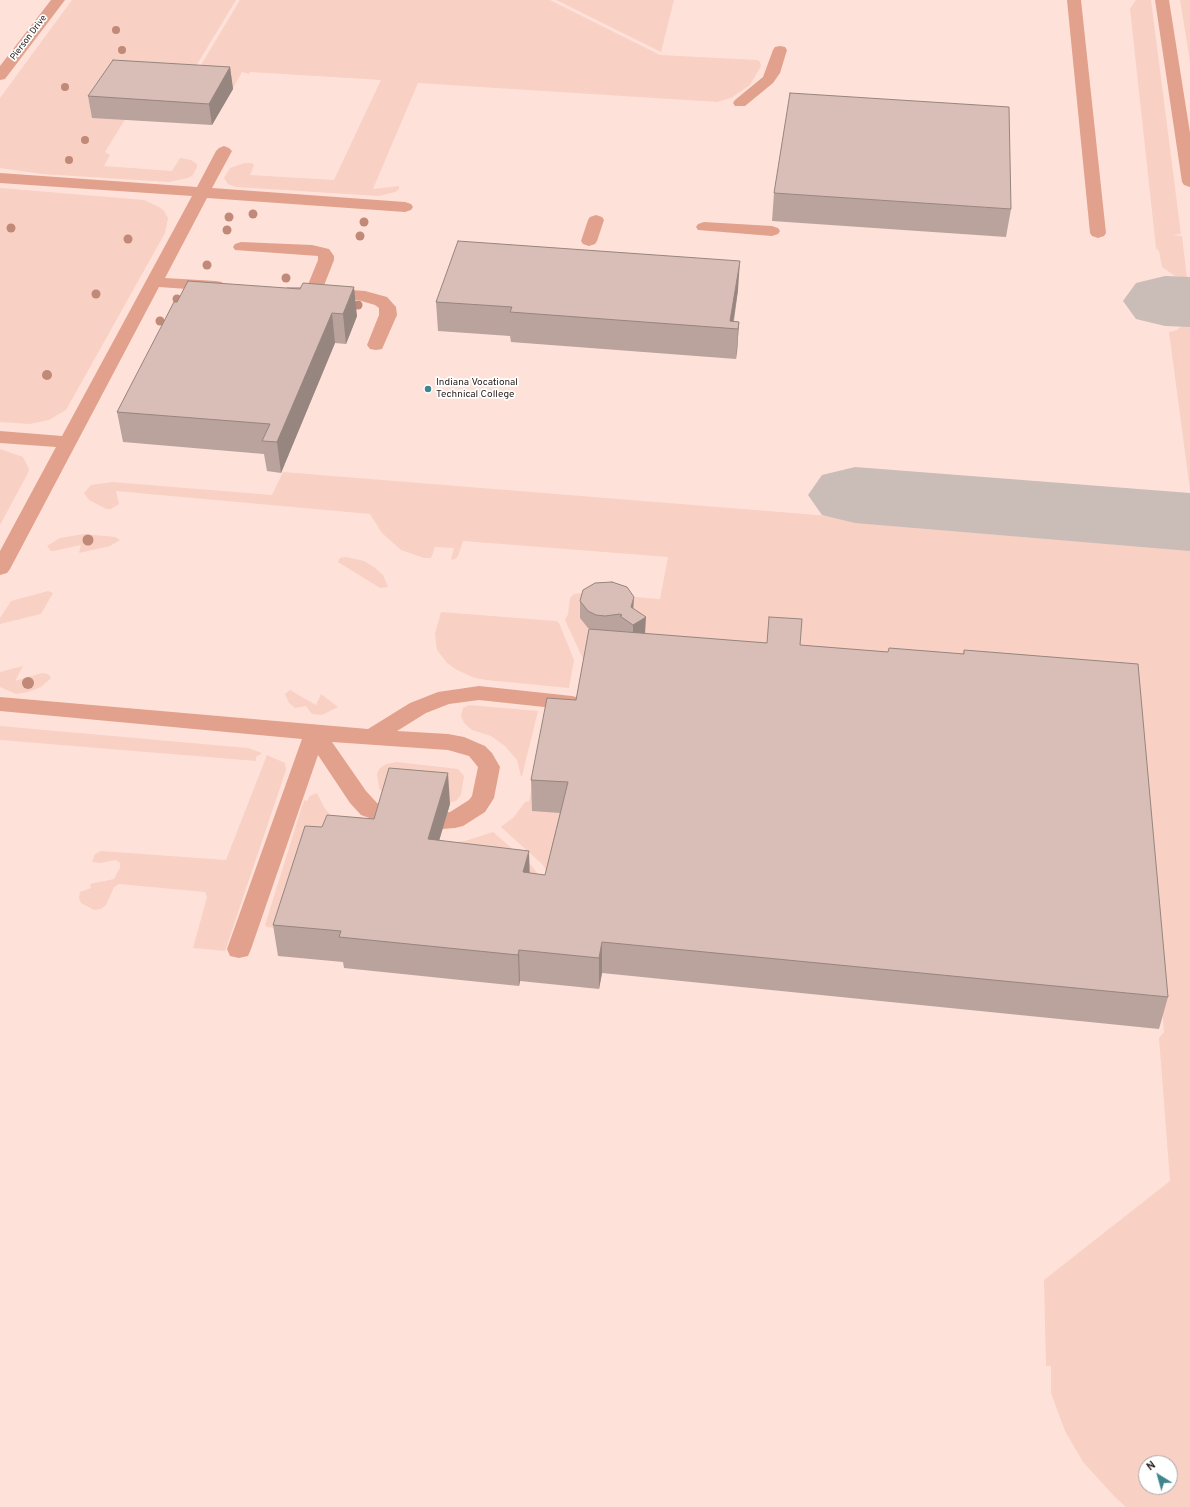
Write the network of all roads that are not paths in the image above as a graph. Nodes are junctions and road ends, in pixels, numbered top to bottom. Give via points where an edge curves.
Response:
1 (58, 0) edge
2 (1074, 0) edge
3 (1162, 0) edge
4 (780, 50) dead end
5 (0, 76) edge
6 (740, 103) dead end
7 (224, 151) dead end
8 (0, 178) edge
9 (1190, 182) edge
10 (202, 192) junction
11 (405, 207) dead end
12 (596, 220) dead end
13 (704, 227) dead end
14 (772, 231) dead end
15 (1098, 233) dead end
16 (589, 241) dead end
17 (242, 246) dead end
18 (154, 282) junction
19 (233, 287) edge
20 (281, 290) edge
21 (313, 292) junction
22 (376, 346) dead end
23 (0, 437) edge
24 (68, 442) junction
25 (0, 569) edge
26 (572, 703) edge
27 (0, 704) edge
28 (315, 733) junction
29 (371, 737) junction
30 (386, 816) edge
31 (442, 821) edge
32 (239, 949) dead end

1 - 5 street, Pierson Drive
2 - 15 street
3 - 9 street
4 - 6 street via 773,73 768,80
7 - 10 street
8 - 10 street
10 - 11 street
10 - 18 street
12 - 16 street
13 - 14 street
17 - 21 street via 323,252 326,260
18 - 19 street
18 - 24 street
20 - 21 street
21 - 22 street via 359,295 381,301 387,307 388,315
23 - 24 street
24 - 25 street
26 - 29 street via 479,693 446,698 418,708
27 - 28 street
28 - 29 street
28 - 30 street via 358,797 369,808
28 - 32 street
29 - 31 street via 448,742 464,745 477,751 484,758 489,767 483,798 467,814 455,820

